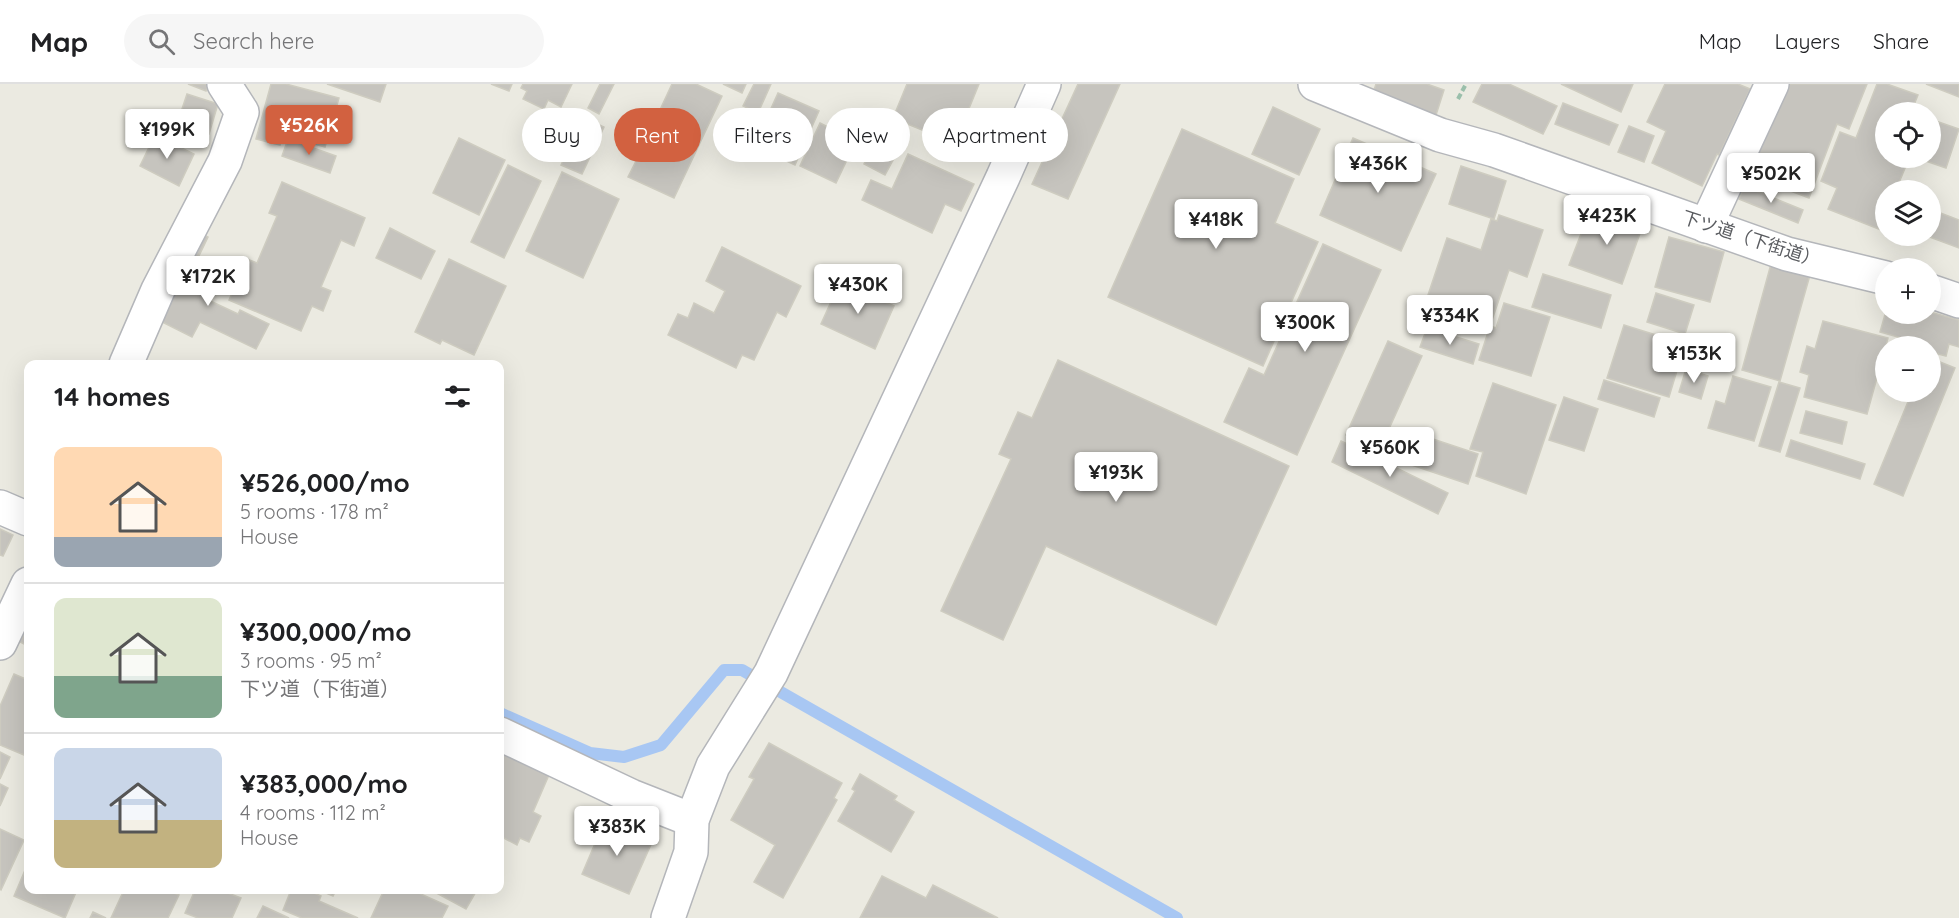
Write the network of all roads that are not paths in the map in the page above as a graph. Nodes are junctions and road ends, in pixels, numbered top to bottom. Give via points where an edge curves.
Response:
1 (224, 84) edge
2 (1044, 84) edge
3 (1315, 84) edge
4 (1772, 84) edge
5 (1706, 226) junction
6 (1875, 275) edge
7 (1941, 295) edge
8 (1959, 301) edge
9 (128, 360) edge
10 (0, 507) edge
11 (24, 517) edge
12 (24, 592) edge
13 (0, 643) edge
14 (504, 736) edge
15 (692, 820) junction
16 (668, 918) edge

1 - 9 street via 242,112 228,152 158,290
2 - 15 street via 765,683 713,766
3 - 5 street, 下ツ道（下街道） via 1440,135 1494,150
4 - 5 street
5 - 6 street, 下ツ道（下街道） via 1787,254
7 - 8 street
10 - 11 street
12 - 13 street
14 - 15 street via 630,796
15 - 16 street via 691,852

